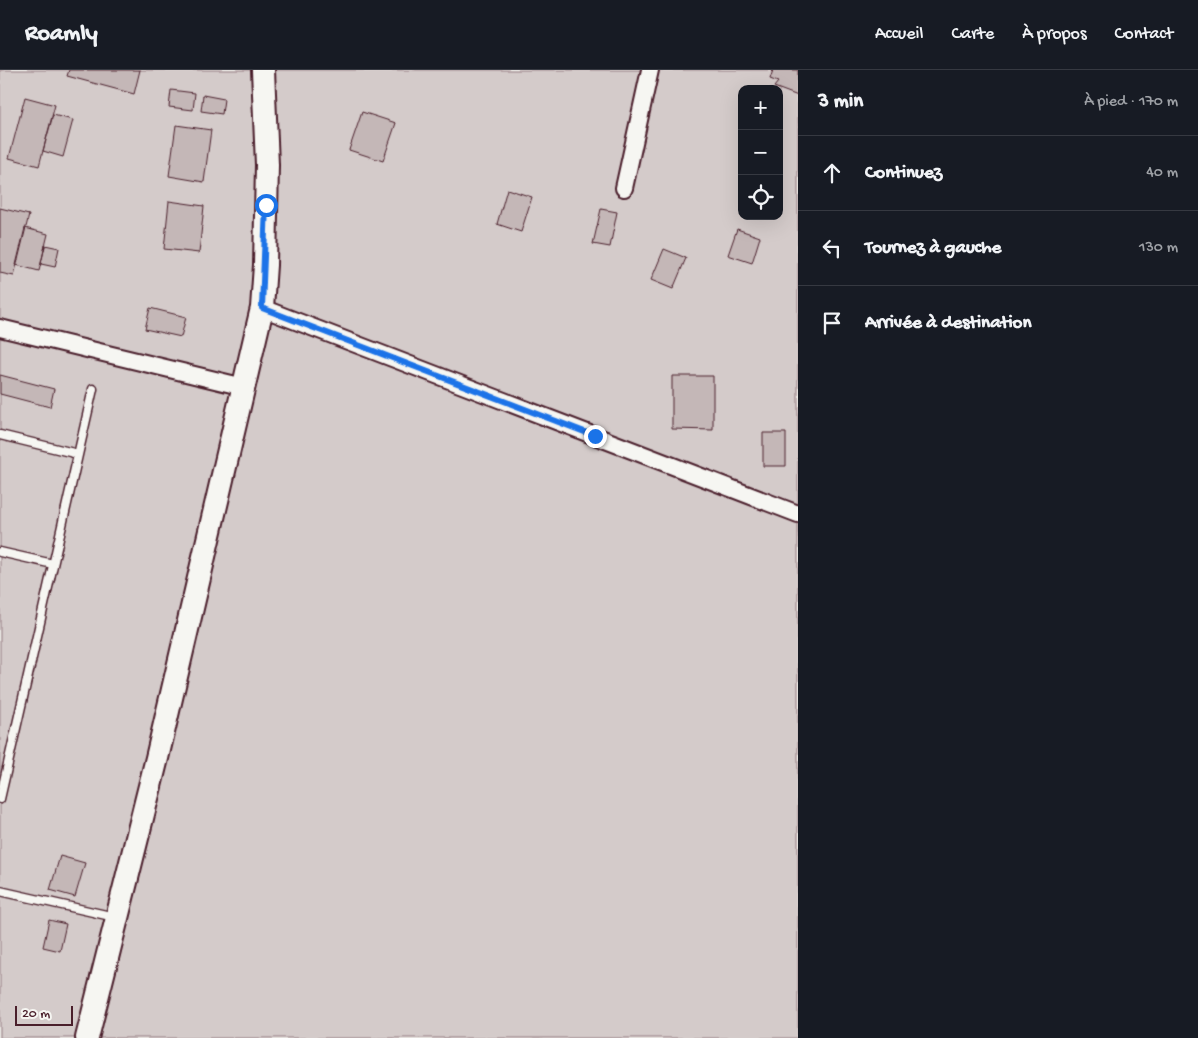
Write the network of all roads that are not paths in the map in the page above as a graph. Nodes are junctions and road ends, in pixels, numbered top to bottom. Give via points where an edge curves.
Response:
1 (263, 70) edge
2 (650, 70) edge
3 (624, 188) dead end
4 (262, 308) junction
5 (0, 328) edge
6 (244, 387) junction
7 (93, 389) dead end
8 (0, 435) edge
9 (78, 454) junction
10 (798, 514) edge
11 (0, 552) edge
12 (53, 564) junction
13 (2, 782) edge
14 (0, 799) edge
15 (0, 892) edge
16 (117, 918) junction
17 (87, 1038) edge

1 - 4 street via 267,165
2 - 3 street
4 - 6 street
4 - 10 street
5 - 6 street
6 - 16 street
7 - 9 lane
8 - 9 lane
9 - 12 lane
11 - 12 lane
12 - 13 lane
13 - 14 lane
15 - 16 lane
16 - 17 street

